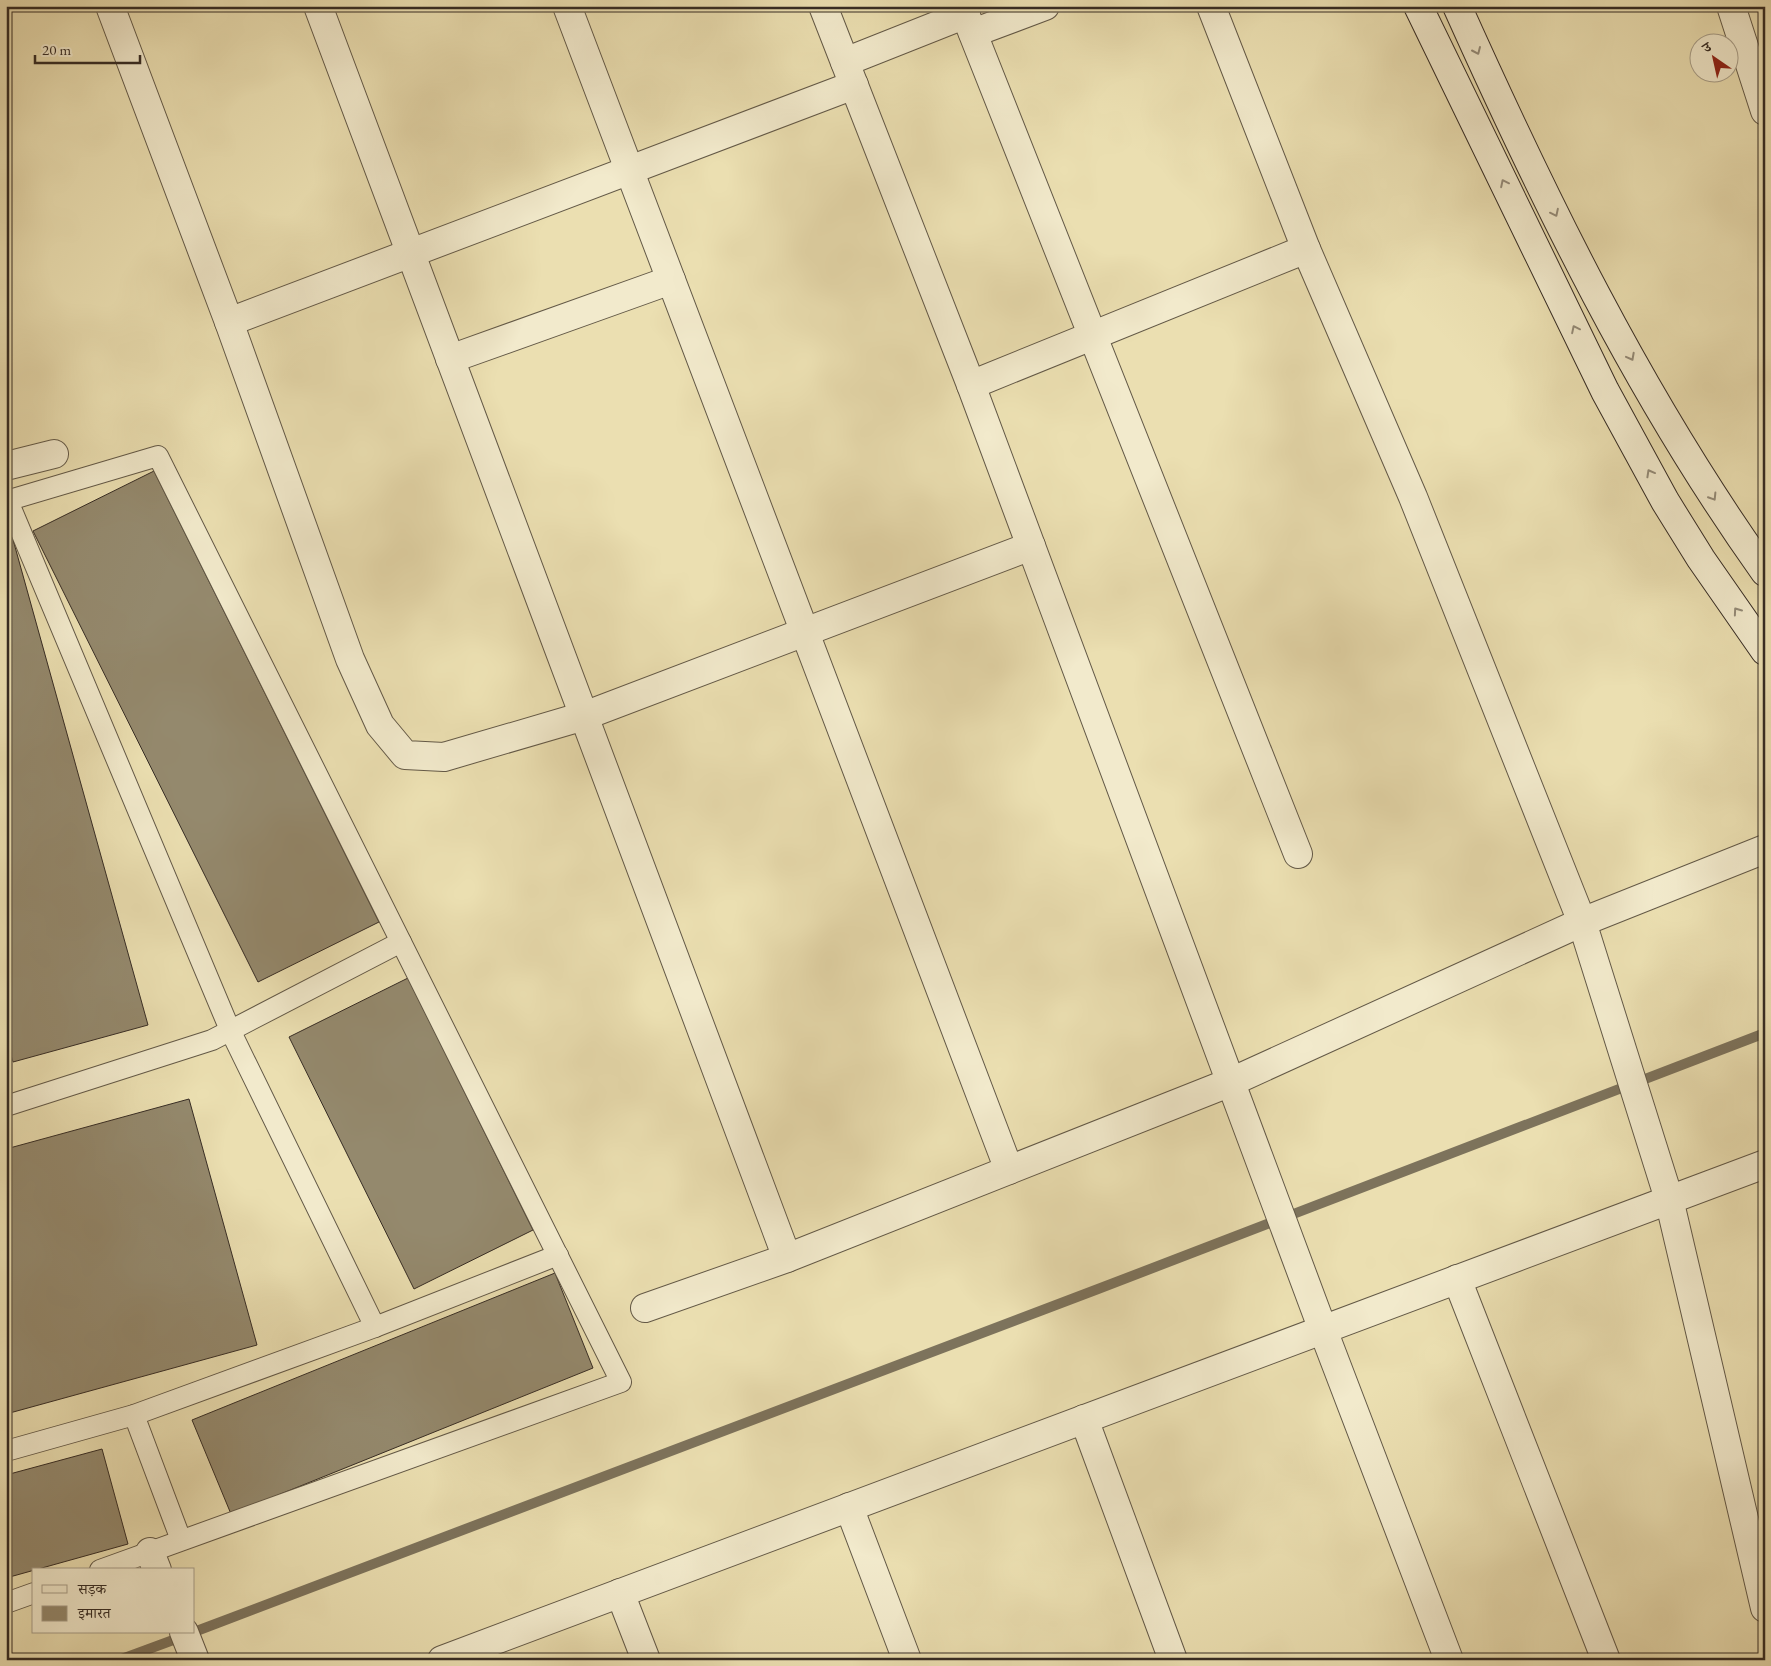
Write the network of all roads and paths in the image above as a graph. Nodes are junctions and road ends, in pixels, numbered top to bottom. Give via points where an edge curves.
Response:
1 (110, 6) edge
2 (318, 6) edge
3 (567, 6) edge
4 (822, 6) edge
5 (1045, 6) edge
6 (1211, 6) edge
7 (1418, 6) edge
8 (1457, 6) edge
9 (1731, 6) edge
10 (967, 18) edge
11 (849, 74) junction
12 (1765, 111) edge
13 (629, 170) junction
14 (1306, 249) junction
15 (410, 254) junction
16 (671, 280) junction
17 (229, 322) junction
18 (1093, 336) junction
19 (450, 359) junction
20 (971, 385) junction
21 (54, 454) dead end
22 (6, 466) edge
23 (7, 501) edge
24 (1031, 546) junction
25 (1765, 572) edge
26 (805, 632) junction
27 (1765, 651) edge
28 (584, 716) junction
29 (1765, 849) edge
30 (1298, 854) dead end
31 (1582, 922) junction
32 (401, 942) junction
33 (230, 1030) junction
34 (1231, 1082) junction
35 (6, 1106) edge
36 (1765, 1164) edge
37 (1009, 1170) junction
38 (1670, 1199) junction
39 (558, 1255) junction
40 (787, 1258) junction
41 (1457, 1279) junction
42 (645, 1308) dead end
43 (374, 1327) junction
44 (1323, 1330) junction
45 (134, 1415) junction
46 (1084, 1419) junction
47 (6, 1451) edge
48 (849, 1507) junction
49 (181, 1540) junction
50 (154, 1561) edge
51 (112, 1568) edge
52 (620, 1593) junction
53 (32, 1594) edge
54 (6, 1603) edge
55 (1765, 1608) edge
56 (185, 1634) edge
57 (195, 1660) edge
58 (442, 1660) edge
59 (646, 1660) edge
60 (908, 1660) edge
61 (1173, 1660) edge
62 (1449, 1660) edge
63 (1606, 1660) edge

1 - 17 street
2 - 15 street
3 - 13 street
4 - 11 street
5 - 10 street
6 - 14 street
27 -> 7 street via 1670,510 1605,391
8 -> 25 street via 1576,258 1664,418 1725,517
9 - 12 street
10 - 11 street
10 - 18 street
11 - 13 street
11 - 20 street
13 - 15 street
13 - 16 street
14 - 18 street
14 - 31 street via 1413,497
15 - 17 street
15 - 19 street
16 - 19 street
16 - 26 street
17 - 28 street via 350,659 380,725 405,755 444,757
18 - 20 street
18 - 30 street
19 - 28 street
20 - 24 street
21 - 22 street
23 - 32 lane via 158,456
23 - 33 lane
24 - 26 street
24 - 34 street
26 - 28 street
26 - 37 street
28 - 40 street
29 - 31 street
31 - 34 street
31 - 38 street
32 - 33 lane
32 - 39 lane
33 - 35 lane via 212,1040
33 - 43 lane
34 - 37 street
34 - 44 street
36 - 38 street
37 - 40 street
38 - 41 street
38 - 55 street
39 - 43 lane
39 - 49 lane via 621,1382
40 - 42 street
41 - 44 street
41 - 63 street
43 - 45 lane
44 - 46 street
44 - 62 street
45 - 47 lane
45 - 49 lane
46 - 48 street
46 - 61 street
48 - 52 street
48 - 60 street
49 - 50 lane
50 - 51 lane
52 - 58 street
52 - 59 street
53 - 54 lane
56 - 57 street

